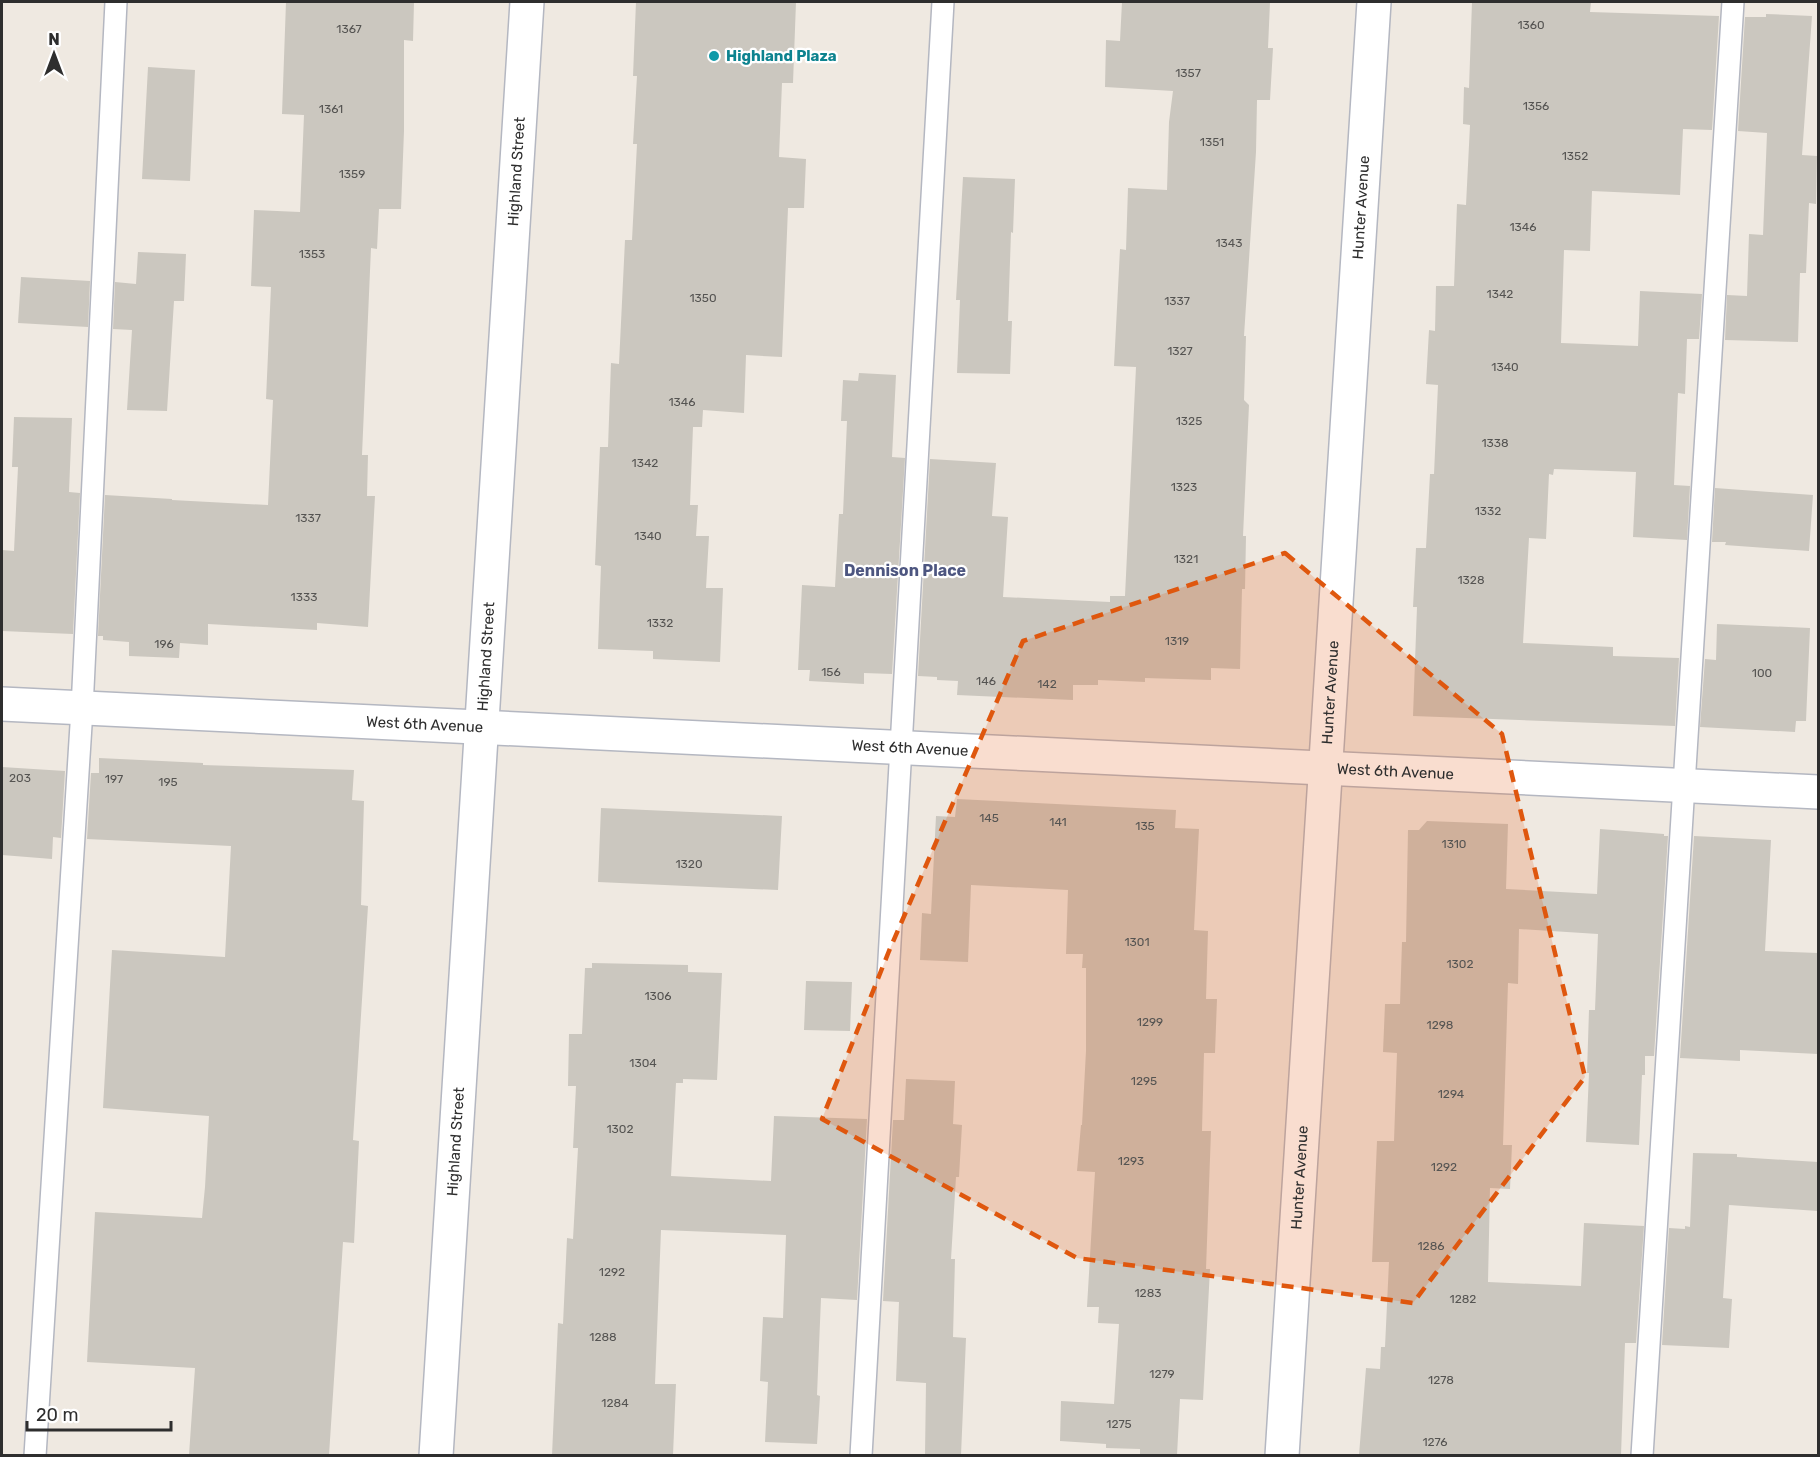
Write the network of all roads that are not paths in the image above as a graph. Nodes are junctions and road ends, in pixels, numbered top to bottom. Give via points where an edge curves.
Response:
1 (116, 2) edge
2 (527, 2) edge
3 (943, 2) edge
4 (1374, 2) edge
5 (1733, 2) edge
6 (2, 704) edge
7 (82, 709) junction
8 (482, 729) junction
9 (901, 749) junction
10 (1325, 769) junction
11 (1684, 786) junction
12 (1818, 792) edge
13 (35, 1455) edge
14 (436, 1455) edge
15 (861, 1455) edge
16 (1282, 1455) edge
17 (1642, 1455) edge

1 - 7 lane
2 - 8 street, Highland Street
3 - 9 lane
4 - 10 street, Hunter Avenue
5 - 11 lane
6 - 7 street, West 6th Avenue
7 - 8 street, West 6th Avenue
7 - 13 lane
8 - 9 street, West 6th Avenue
8 - 14 street, Highland Street
9 - 10 street, West 6th Avenue
9 - 15 lane
10 - 11 street, West 6th Avenue
10 - 16 street, Hunter Avenue
11 - 12 street, West 6th Avenue
11 - 17 lane

